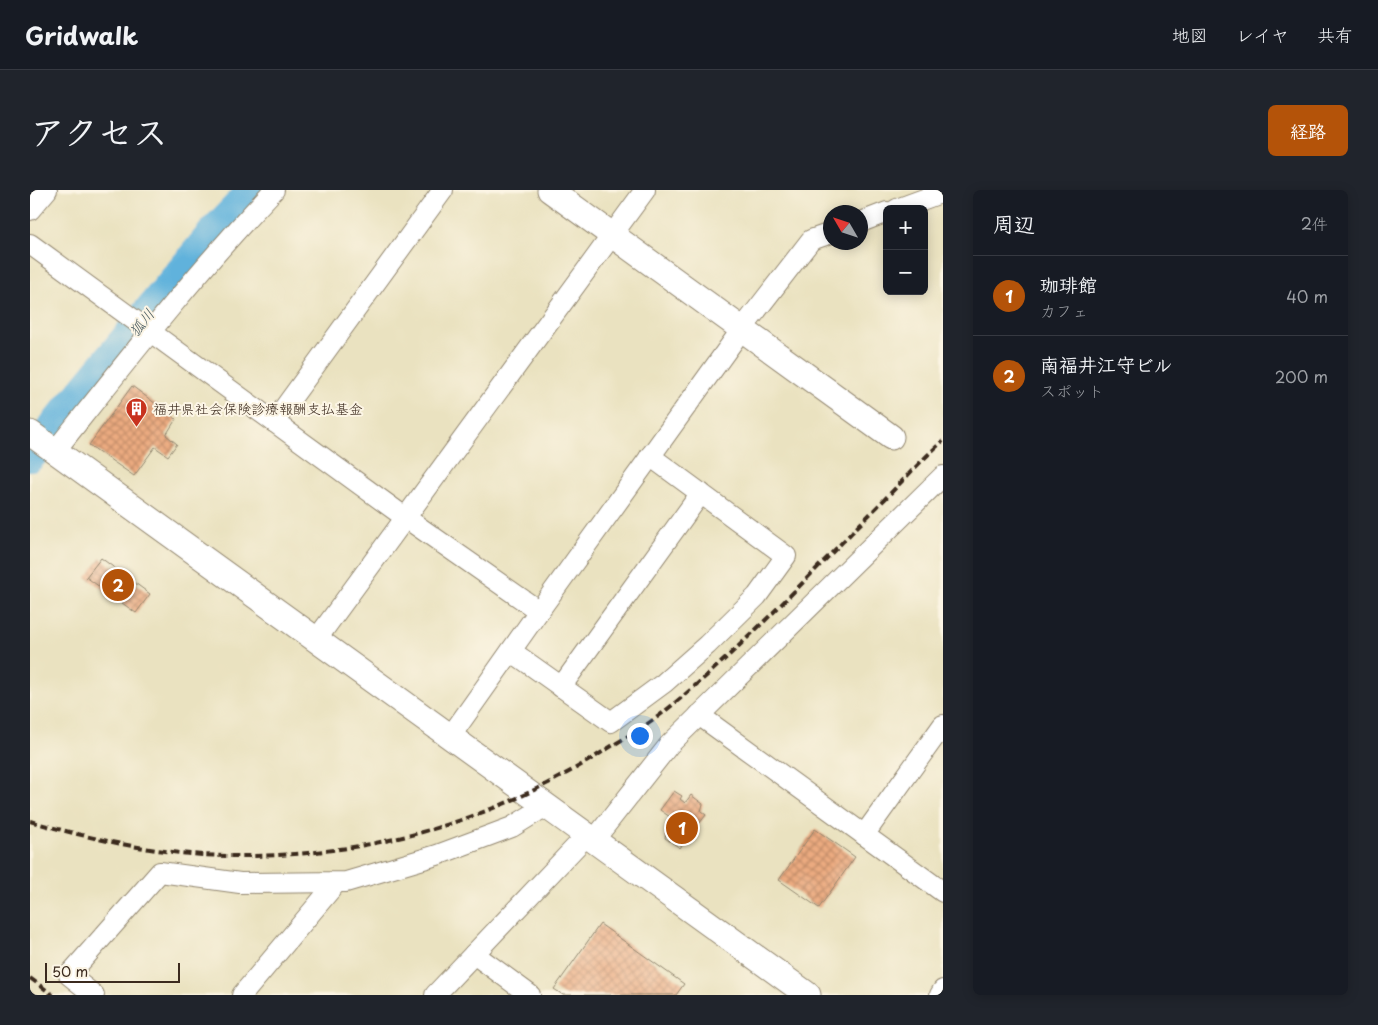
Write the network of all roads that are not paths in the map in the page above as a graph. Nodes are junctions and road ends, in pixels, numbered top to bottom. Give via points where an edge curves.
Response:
1 (47, 190) edge
2 (274, 190) edge
3 (443, 190) edge
4 (550, 190) edge
5 (645, 190) edge
6 (943, 192) edge
7 (908, 205) edge
8 (30, 210) edge
9 (883, 213) edge
10 (868, 219) edge
11 (612, 235) junction
12 (823, 236) edge
13 (30, 244) edge
14 (143, 326) junction
15 (742, 329) junction
16 (274, 422) junction
17 (891, 436) dead end
18 (39, 440) edge
19 (650, 456) junction
20 (943, 476) edge
21 (701, 493) junction
22 (406, 518) junction
23 (539, 611) junction
24 (316, 640) junction
25 (511, 651) junction
26 (561, 687) junction
27 (699, 715) junction
28 (943, 725) edge
29 (450, 737) junction
30 (546, 806) junction
31 (864, 835) junction
32 (590, 838) junction
33 (336, 883) junction
34 (943, 892) edge
35 (474, 954) junction
36 (943, 990) edge
37 (94, 995) edge
38 (242, 995) edge
39 (434, 995) edge
40 (530, 995) edge
41 (808, 995) edge
42 (940, 995) edge

1 - 8 street
2 - 14 street
3 - 16 street
4 - 11 street
5 - 11 street
6 - 7 street
9 - 10 street
11 - 15 street
11 - 22 street
12 - 15 street via 811,240
13 - 14 street
14 - 16 street
14 - 18 street
15 - 17 street
15 - 19 street
16 - 22 street
18 - 24 street
19 - 21 street
19 - 23 street
20 - 27 street
21 - 26 street
21 - 26 street via 786,556 757,596 707,645 664,684 610,722
22 - 23 street
22 - 24 street
23 - 25 street
24 - 29 street
25 - 26 street
25 - 29 street
27 - 31 street
27 - 32 street via 669,745
28 - 31 street
29 - 30 street
30 - 32 street
30 - 33 street via 512,827 437,855
31 - 34 street
32 - 35 street
32 - 41 street
33 - 37 street via 240,883 160,872 68,975
33 - 38 street
35 - 39 street
35 - 40 street
36 - 42 street

